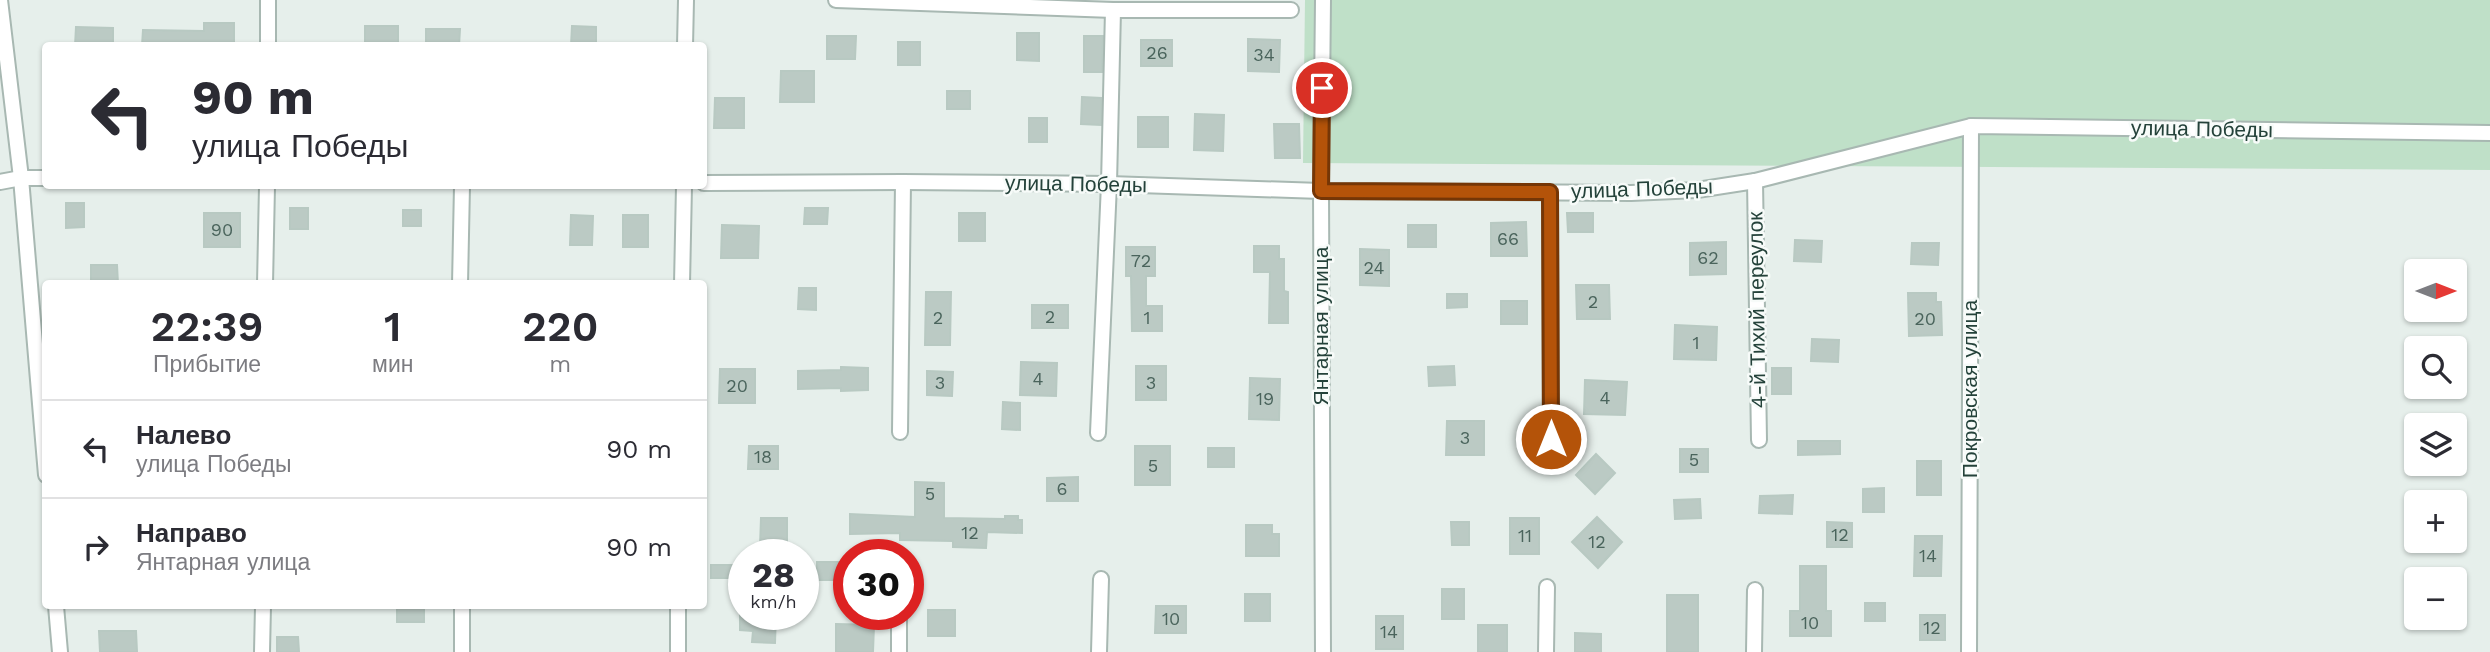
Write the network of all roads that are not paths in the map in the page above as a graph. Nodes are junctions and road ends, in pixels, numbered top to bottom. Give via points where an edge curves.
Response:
1 (0, 0) edge
2 (268, 0) edge
3 (686, 0) edge
4 (836, 0) edge
5 (1323, 0) edge
6 (1113, 10) junction
7 (1292, 10) dead end
8 (268, 42) edge
9 (685, 42) edge
10 (1971, 127) junction
11 (2490, 133) edge
12 (21, 178) junction
13 (42, 178) edge
14 (902, 181) junction
15 (1755, 181) junction
16 (0, 182) edge
17 (707, 183) edge
18 (1109, 184) junction
19 (267, 189) edge
20 (462, 189) edge
21 (684, 189) edge
22 (1321, 191) junction
23 (1550, 192) junction
24 (265, 280) edge
25 (460, 280) edge
26 (682, 280) edge
27 (42, 427) edge
28 (900, 432) dead end
29 (1098, 433) dead end
30 (1551, 439) dead end
31 (1759, 440) dead end
32 (1101, 579) dead end
33 (1547, 587) dead end
34 (1755, 590) dead end
35 (56, 609) edge
36 (263, 609) edge
37 (463, 609) edge
38 (678, 609) edge
39 (899, 630) edge
40 (60, 652) edge
41 (262, 652) edge
42 (462, 652) edge
43 (678, 652) edge
44 (899, 652) edge
45 (1099, 652) edge
46 (1323, 652) edge
47 (1546, 652) edge
48 (1754, 652) edge
49 (1969, 652) edge

1 - 12 street
2 - 8 street
3 - 9 street
4 - 6 street
5 - 22 street, Янтарная улица
6 - 7 street
6 - 18 street
10 - 11 street, улица Победы
10 - 15 street, улица Победы
10 - 49 street, Покровская улица
12 - 13 street
12 - 16 street
12 - 27 street
14 - 17 street, улица Победы
14 - 18 street, улица Победы
14 - 28 street
15 - 23 street, улица Победы via 1697,190
15 - 31 street, 4-й Тихий переулок
18 - 22 street, улица Победы
18 - 29 street
19 - 24 street
20 - 25 street
21 - 26 street
22 - 23 street, улица Победы
22 - 46 street, Янтарная улица
23 - 30 street
32 - 45 street
33 - 47 street
34 - 48 street
35 - 40 street
36 - 41 street
37 - 42 street
38 - 43 street
39 - 44 street

